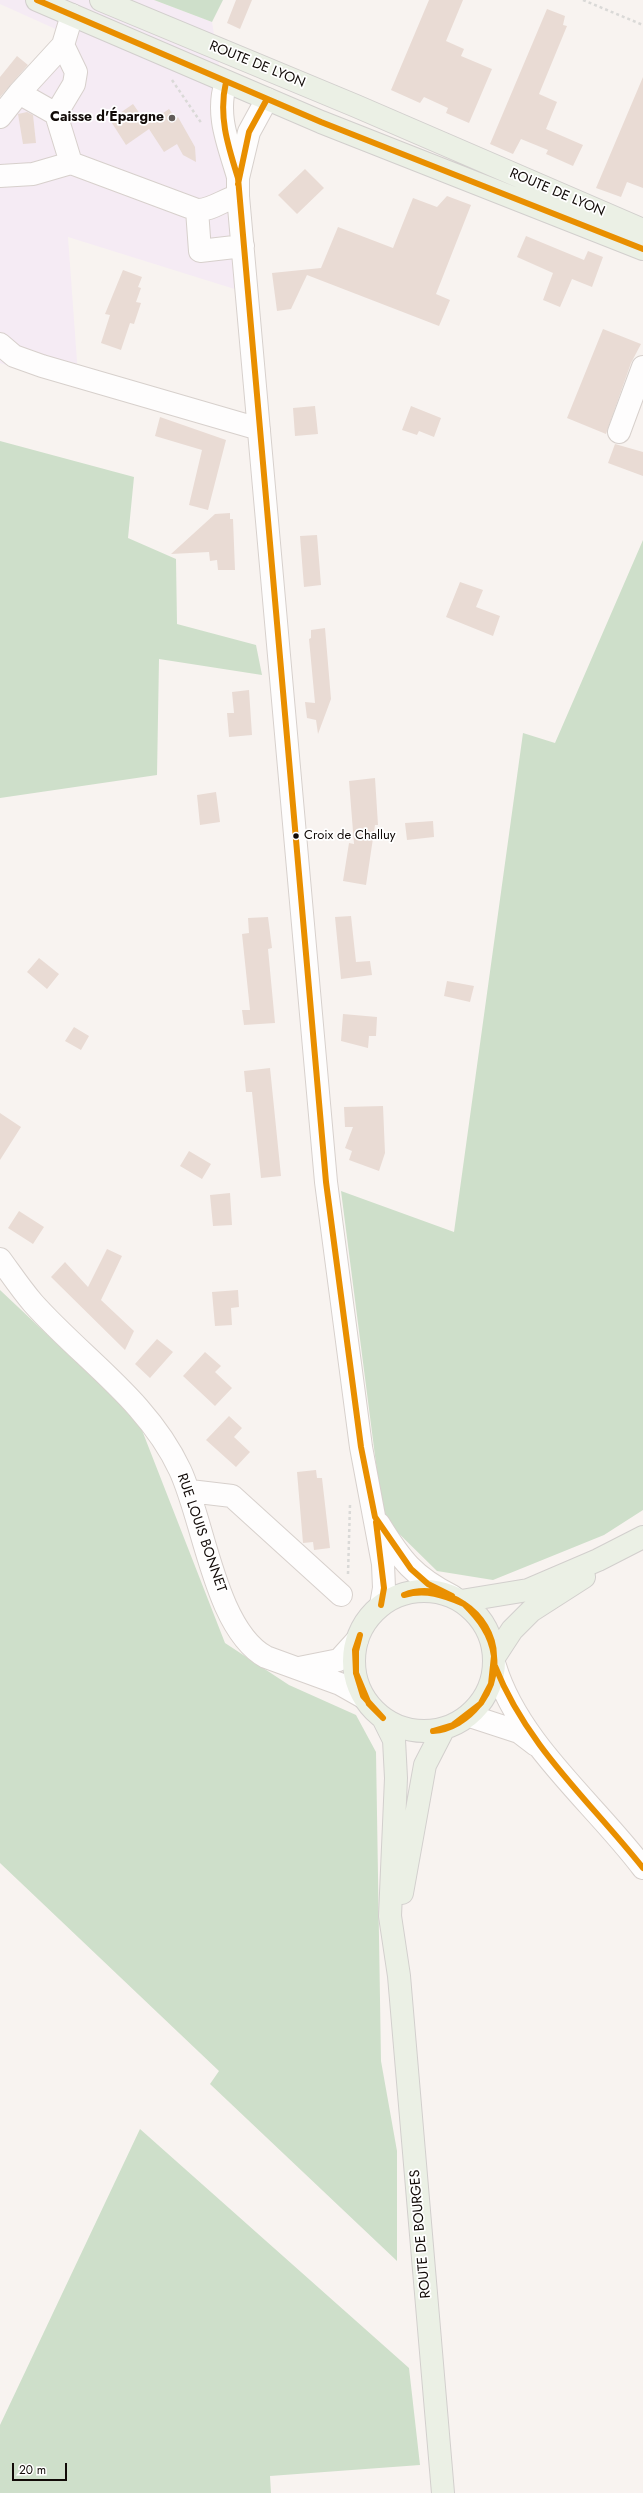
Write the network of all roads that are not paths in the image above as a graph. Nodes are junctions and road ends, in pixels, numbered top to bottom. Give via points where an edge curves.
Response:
1 (37, 0) edge
2 (104, 2) edge
3 (72, 15) junction
4 (63, 45) junction
5 (226, 82) junction
6 (266, 92) junction
7 (19, 93) junction
8 (56, 114) junction
9 (0, 117) edge
10 (406, 127) junction
11 (71, 163) junction
12 (0, 176) edge
13 (238, 187) junction
14 (197, 210) junction
15 (643, 230) edge
16 (243, 246) junction
17 (643, 250) edge
18 (2, 348) edge
19 (643, 368) edge
20 (259, 429) junction
21 (619, 432) dead end
22 (0, 1259) edge
23 (190, 1491) junction
24 (375, 1517) junction
25 (643, 1537) edge
26 (341, 1595) road end
27 (457, 1598) junction
28 (381, 1605) junction
29 (357, 1640) junction
30 (495, 1661) junction
31 (298, 1668) junction
32 (363, 1697) junction
33 (470, 1716) junction
34 (384, 1720) junction
35 (443, 1730) junction
36 (543, 1750) junction
37 (643, 1868) edge
38 (399, 1976) junction
39 (442, 2493) edge

1 - 3 main road, ROUTE DE LYON
2 - 6 main road, ROUTE DE LYON via 221,60
2 - 10 main road, ROUTE DE LYON
3 - 4 street
3 - 5 main road, ROUTE DE LYON
4 - 7 street
4 - 8 street via 76,72 74,84
5 - 6 main road, ROUTE DE LYON via 230,74
5 - 13 street via 220,111
6 - 10 main road, ROUTE DE LYON via 353,118
6 - 13 street via 249,132
6 - 17 main road, ROUTE DE LYON via 336,128
7 - 8 street
7 - 9 street
8 - 11 street
10 - 15 main road, ROUTE DE LYON
11 - 12 street via 33,174
11 - 14 street
13 - 14 street via 224,200 204,210
13 - 16 street
14 - 16 street via 200,252
16 - 20 street
18 - 20 street via 14,356 42,366
19 - 21 street
20 - 24 street via 326,1182 361,1447
22 - 23 street, RUE LOUIS BONNET via 34,1303 151,1420 170,1449
23 - 26 street via 232,1496
23 - 31 street, RUE LOUIS BONNET via 211,1565 229,1614 257,1652
24 - 27 street via 411,1569 428,1584
24 - 28 street via 383,1564 384,1588
25 - 27 main road via 598,1560 528,1590
25 - 30 main road via 531,1611 512,1630
27 - 28 main road via 431,1590 406,1593
27 - 30 main road via 482,1619 492,1640
28 - 29 main road via 369,1618
29 - 31 street via 339,1660
29 - 32 main road via 354,1667
30 - 33 main road via 490,1688 481,1705
30 - 36 street via 502,1690
31 - 32 street, RUE LOUIS BONNET via 340,1684
32 - 34 main road
33 - 35 main road
33 - 36 street via 519,1732
34 - 35 main road via 414,1732
34 - 38 main road via 394,1740 396,1778 390,1916
35 - 38 main road via 425,1766 418,1800 399,1910
36 - 37 street
38 - 39 main road, ROUTE DE BOURGES

